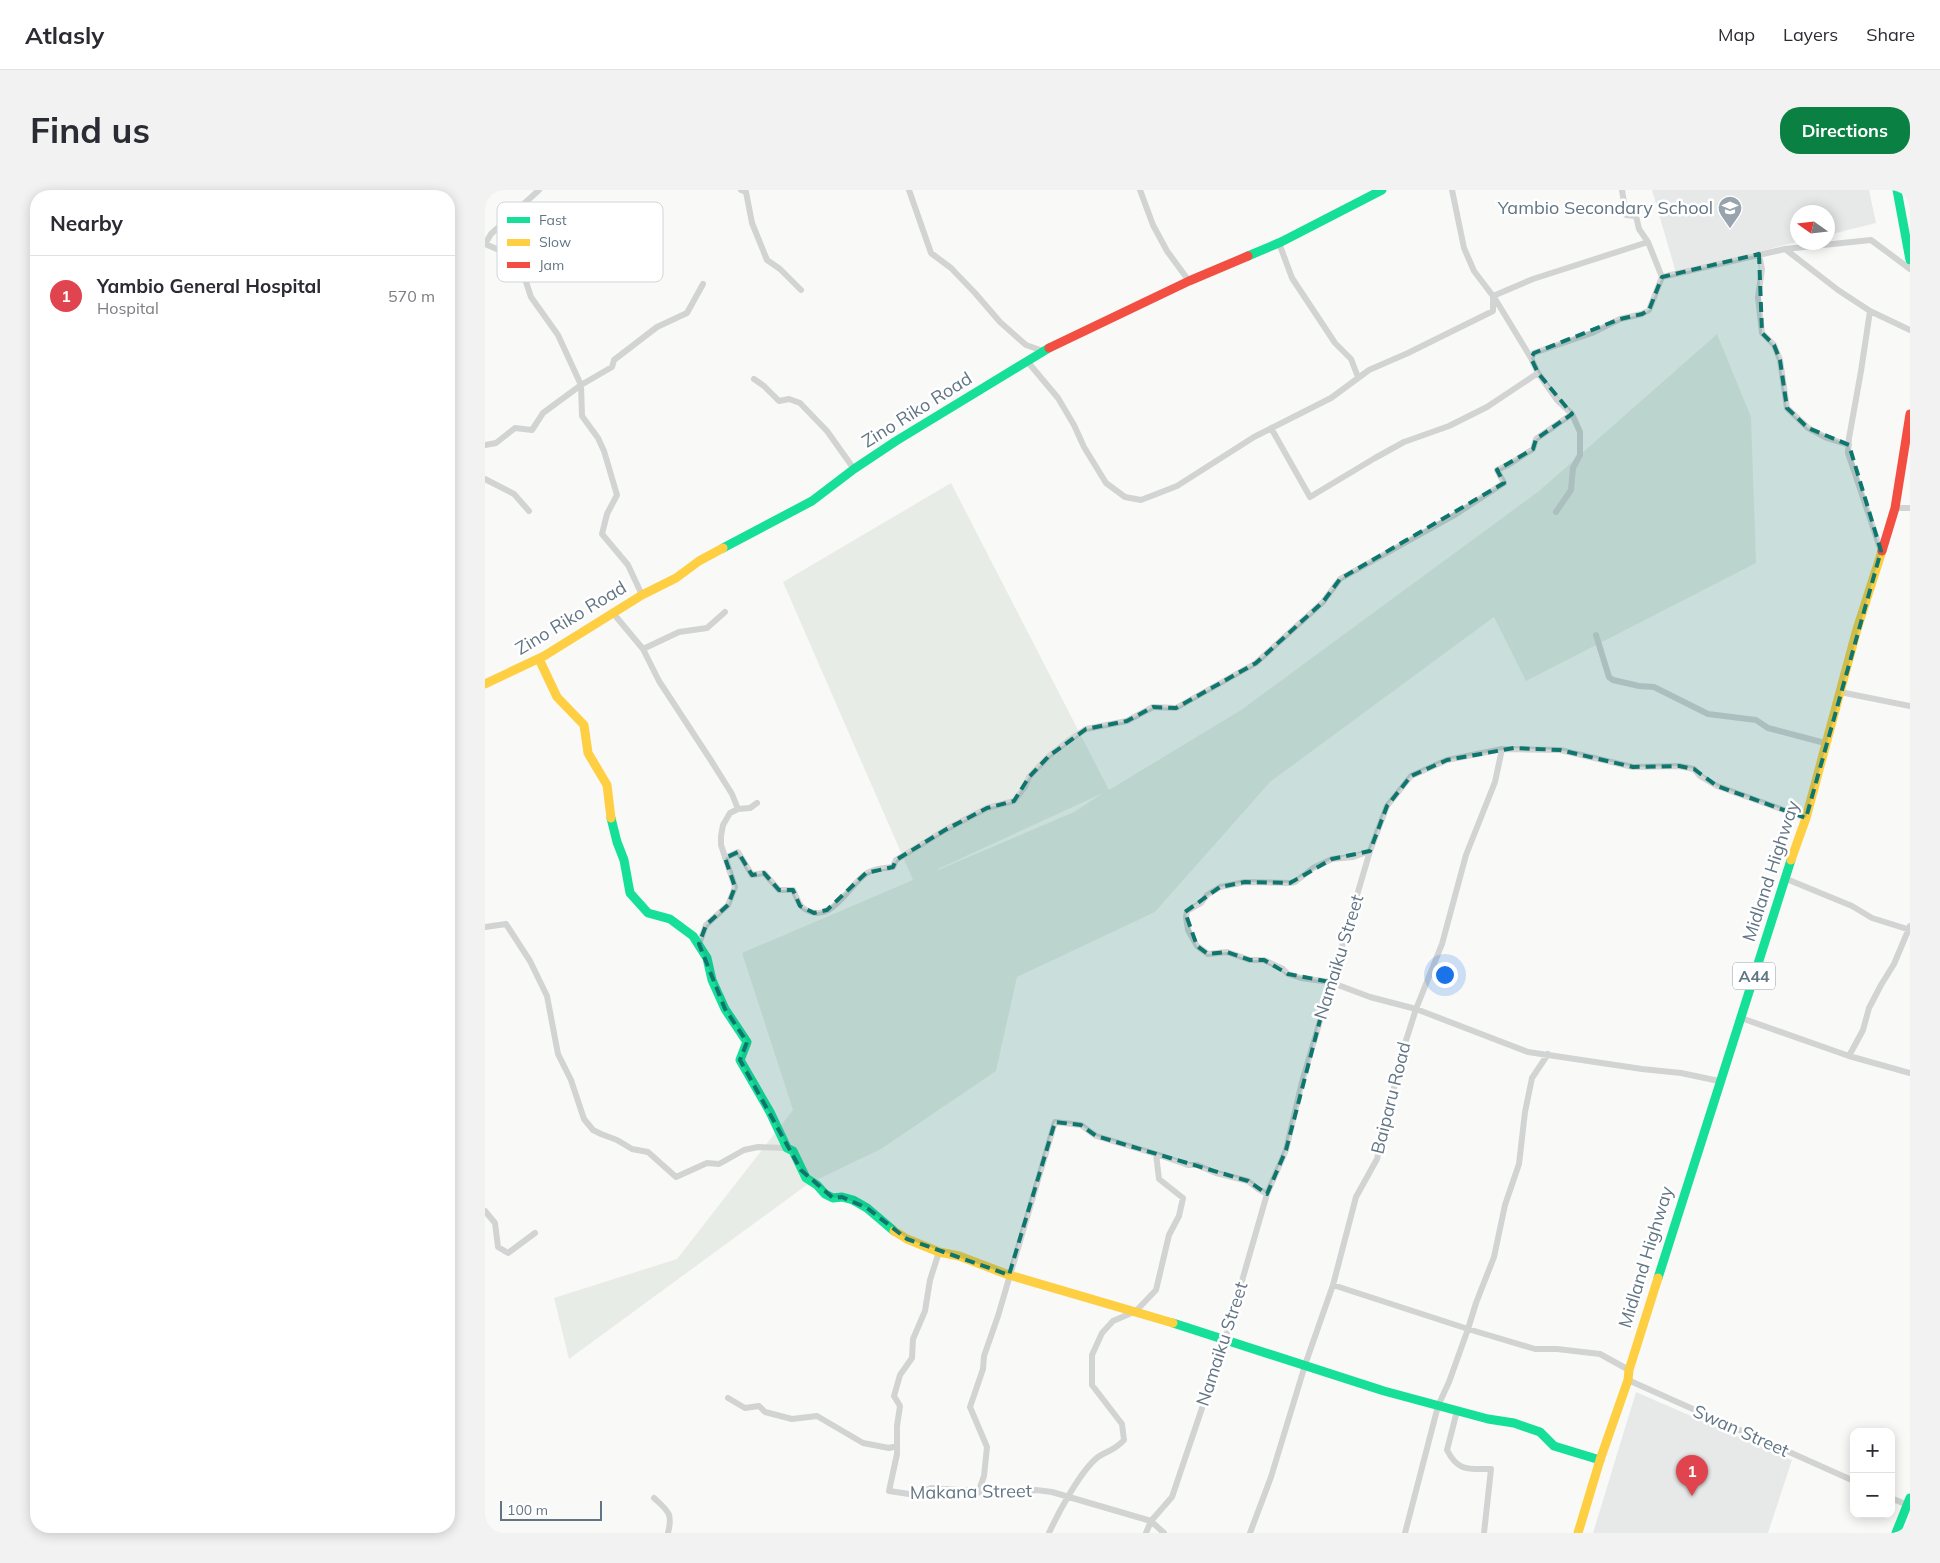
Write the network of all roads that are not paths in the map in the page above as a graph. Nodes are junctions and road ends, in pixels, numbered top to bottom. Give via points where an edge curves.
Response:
1 (539, 190) edge
2 (741, 190) edge
3 (909, 190) edge
4 (1140, 190) edge
5 (1382, 190) edge
6 (1452, 190) edge
7 (1622, 190) edge
8 (1897, 190) edge
9 (526, 202) edge
10 (497, 228) edge
11 (1648, 242) junction
12 (1279, 243) junction
13 (485, 244) edge
14 (497, 249) edge
15 (1785, 249) junction
16 (1759, 254) junction
17 (1910, 260) edge
18 (1910, 269) edge
19 (1662, 277) junction
20 (1189, 281) junction
21 (526, 282) edge
22 (703, 284) dead end
23 (801, 290) dead end
24 (1493, 296) junction
25 (1869, 311) junction
26 (1910, 330) edge
27 (1043, 351) junction
28 (1531, 358) junction
29 (1027, 361) junction
30 (1538, 372) junction
31 (1358, 377) junction
32 (754, 379) dead end
33 (581, 385) junction
34 (1572, 414) junction
35 (1910, 414) edge
36 (1271, 428) junction
37 (485, 445) edge
38 (1849, 445) junction
39 (854, 469) junction
40 (485, 479) edge
41 (1895, 508) junction
42 (1910, 508) edge
43 (529, 511) dead end
44 (1556, 512) dead end
45 (1881, 551) junction
46 (642, 594) junction
47 (725, 612) dead end
48 (613, 613) junction
49 (1596, 635) dead end
50 (643, 649) junction
51 (539, 659) junction
52 (485, 684) edge
53 (1840, 692) junction
54 (1910, 706) edge
55 (1825, 744) junction
56 (1503, 748) junction
57 (757, 803) dead end
58 (738, 809) junction
59 (1806, 818) junction
60 (1370, 851) junction
61 (725, 858) junction
62 (1785, 878) junction
63 (485, 927) edge
64 (1909, 929) edge
65 (699, 944) junction
66 (1330, 982) junction
67 (1416, 1009) junction
68 (1741, 1018) junction
69 (1548, 1054) junction
70 (1849, 1056) junction
71 (1910, 1072) edge
72 (1719, 1081) junction
73 (787, 1148) junction
74 (1156, 1154) junction
75 (1267, 1194) junction
76 (485, 1211) edge
77 (535, 1233) dead end
78 (939, 1252) junction
79 (1009, 1275) junction
80 (1333, 1285) junction
81 (1136, 1311) junction
82 (1468, 1329) junction
83 (1225, 1340) junction
84 (1306, 1365) junction
85 (1629, 1370) junction
86 (1628, 1380) junction
87 (728, 1398) dead end
88 (1438, 1406) junction
89 (1457, 1411) junction
90 (897, 1446) junction
91 (1600, 1460) junction
92 (1850, 1479) edge
93 (978, 1493) junction
94 (1067, 1497) junction
95 (654, 1498) dead end
96 (1895, 1499) edge
97 (1909, 1503) edge
98 (1151, 1521) junction
99 (669, 1533) edge
100 (1049, 1533) edge
101 (1147, 1533) edge
102 (1164, 1533) edge
103 (1250, 1533) edge
104 (1405, 1533) edge
105 (1484, 1533) edge
106 (1578, 1533) edge
107 (1896, 1533) edge

1 - 9 street
2 - 23 street via 746,192 752,223 767,260
3 - 27 street via 931,253 951,268 999,322 1026,344
4 - 20 street via 1153,225
5 - 12 street, Zino Riko Road
6 - 24 street via 1465,248 1474,271
7 - 11 street via 1626,215 1636,216 1639,229
8 - 17 street
10 - 13 street
11 - 19 street
11 - 24 street via 1533,279
12 - 20 street, Zino Riko Road
12 - 31 street via 1293,278 1335,343 1351,360
13 - 14 street
15 - 16 street
15 - 18 street via 1871,240
15 - 25 street
16 - 19 street
16 - 38 street via 1762,269 1758,297 1762,333 1774,345 1780,360 1787,408 1808,428
19 - 28 street via 1649,310 1534,353
20 - 27 street, Zino Riko Road
21 - 33 street via 531,297 558,336
22 - 33 street via 687,313 657,327 613,360 612,367
24 - 28 street
24 - 31 street via 1493,311
25 - 26 street
25 - 38 street
27 - 29 street, Zino Riko Road
28 - 30 street
29 - 36 street via 1058,398 1106,483 1125,497 1141,500 1177,486
29 - 39 street, Zino Riko Road
30 - 34 street via 1557,400
30 - 36 street via 1487,407 1449,426 1404,442 1310,497
31 - 36 street via 1331,398
32 - 39 street via 779,401 800,404 827,431
33 - 37 street via 543,413 532,430 515,428 495,443
33 - 46 street via 583,416 601,444 617,495 607,514 602,534 628,565
34 - 44 street via 1580,432 1580,455 1573,468 1571,490
34 - 61 street via 1536,439 1533,450 1497,470 1504,483 1453,516 1340,579 1323,602 1256,663 1176,708 1153,707 1127,721 1086,729 1049,756 1029,777 1014,801 987,808 945,830 896,860 893,867 867,873 840,902 827,910 814,913 800,906 793,890 779,890 764,873 752,875 738,852
35 - 41 street, Midland Highway / A44
38 - 45 street
39 - 46 street, Zino Riko Road via 812,501
40 - 43 street via 514,494
41 - 42 street
41 - 45 street, Midland Highway / A44
45 - 53 street, Midland Highway / A44
46 - 48 street, Zino Riko Road
47 - 50 street via 707,628 679,632
48 - 50 street
48 - 51 street, Zino Riko Road
49 - 55 street via 1609,677 1613,680 1653,687 1709,714 1756,720 1768,728
50 - 58 street via 659,681 732,794
51 - 52 street, Zino Riko Road
51 - 65 street via 557,697 584,725 588,754 607,786 630,893 649,913 670,919 688,931
53 - 54 street
53 - 55 street, Midland Highway / A44
55 - 59 street, Midland Highway / A44
56 - 59 street, Namaiku Street via 1560,750 1633,766 1694,769 1717,786
56 - 60 street, Namaiku Street via 1447,760 1411,776 1387,806
56 - 67 street, Baiparu Road via 1495,782 1466,855 1442,944
57 - 58 street via 750,808
58 - 61 street via 730,813 723,825 721,845
59 - 62 street, Midland Highway / A44
60 - 66 street, Namaiku Street
60 - 66 street via 1332,859 1295,882 1245,882 1220,887 1187,911 1188,930 1197,946 1209,954 1227,952 1250,960 1264,960 1288,974
61 - 65 street via 735,887 728,905 705,925
62 - 64 street via 1852,906 1871,918
62 - 68 street, Midland Highway / A44
63 - 73 street via 506,924 530,960 547,996 558,1054 571,1080 584,1120 593,1130 632,1149 648,1152 676,1177 707,1163 719,1164 744,1150
64 - 70 street
65 - 73 street via 725,1009 747,1042 739,1060
66 - 67 street
66 - 75 street, Namaiku Street via 1286,1150
67 - 69 street via 1527,1052
67 - 80 street, Baiparu Road via 1377,1159 1356,1197
68 - 70 street
68 - 72 street, Midland Highway / A44
69 - 72 street
69 - 82 street via 1533,1078 1519,1164 1505,1206 1494,1257
70 - 71 street
72 - 85 street, Midland Highway / A44
73 - 78 street via 793,1151 806,1178 825,1194 833,1198 843,1197 867,1208 893,1231
74 - 75 street via 1248,1181
74 - 79 street via 1096,1136 1081,1125 1055,1122
74 - 81 street via 1159,1179 1183,1198 1179,1216 1169,1235 1156,1290
75 - 83 street, Namaiku Street
76 - 77 street via 495,1223 498,1247 508,1253
78 - 79 street
78 - 90 street via 925,1311 913,1339 912,1358 900,1376 894,1396 900,1406
79 - 81 street
79 - 93 street via 970,1406 987,1447 984,1476
80 - 82 street
80 - 84 street, Baiparu Road
81 - 83 street
81 - 94 street via 1113,1321 1102,1333 1092,1355 1092,1385 1123,1424 1124,1440 1116,1448 1097,1457
82 - 85 street via 1535,1349 1600,1354
82 - 88 street
83 - 84 street
83 - 98 street, Namaiku Street via 1173,1497
84 - 88 street
84 - 103 street, Baiparu Road
85 - 86 street, Midland Highway / A44
86 - 91 street, Midland Highway / A44
86 - 92 street, Swan Street
87 - 90 street via 745,1408 759,1406 765,1412 792,1418 817,1416 863,1443 889,1448
88 - 89 street
88 - 104 street
89 - 91 street via 1514,1423 1540,1432 1554,1446
89 - 105 street via 1447,1450 1451,1458 1462,1468 1491,1469
90 - 93 street, Makana Street via 889,1491 916,1495 931,1488
91 - 106 street, Midland Highway / A44
93 - 94 street, Makana Street via 1015,1494 1036,1490
94 - 98 street, Makana Street
94 - 100 street
95 - 99 street via 669,1513
96 - 97 street
97 - 107 street
98 - 101 street, Namaiku Street
98 - 102 street, Makana Street

